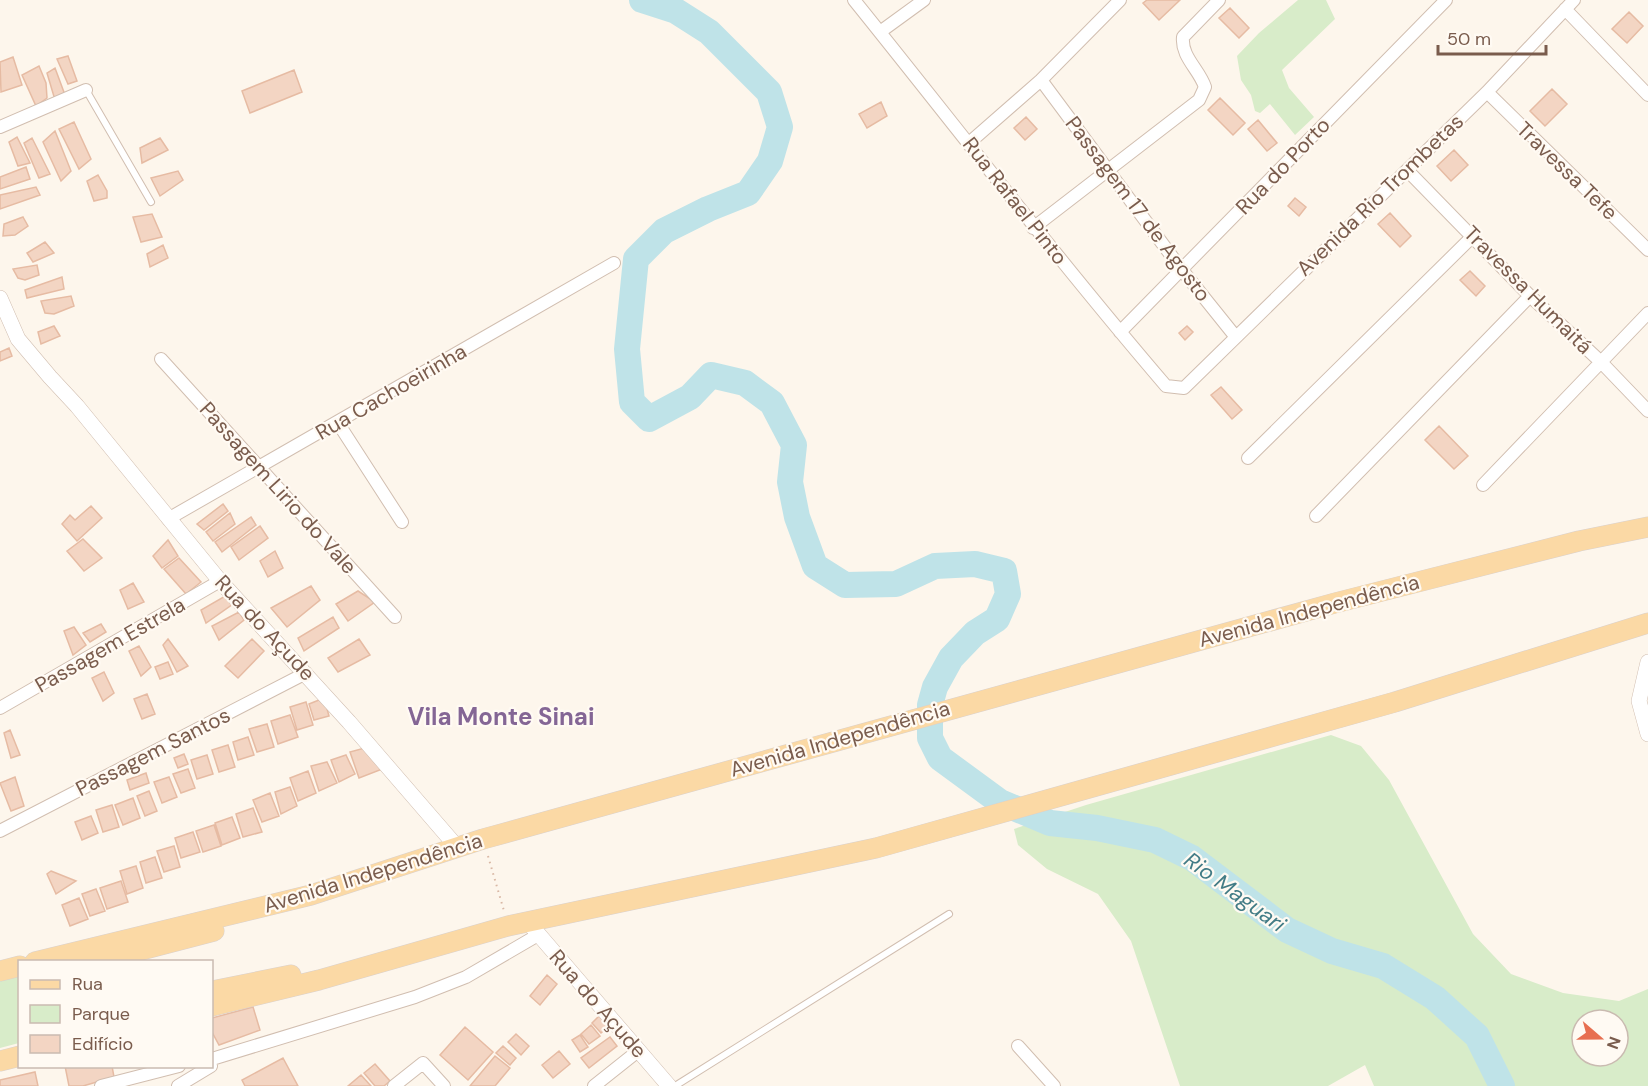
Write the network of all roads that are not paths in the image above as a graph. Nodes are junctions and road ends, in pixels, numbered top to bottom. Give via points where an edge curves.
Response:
1 (854, 0) edge
2 (924, 0) edge
3 (1120, 0) edge
4 (1219, 0) edge
5 (1446, 0) edge
6 (1570, 5) edge
7 (880, 32) junction
8 (1041, 80) junction
9 (86, 90) joint
10 (1487, 92) junction
11 (1648, 95) edge
12 (0, 127) edge
13 (969, 143) junction
14 (1107, 170) junction
15 (1407, 170) junction
16 (151, 202) dead end
17 (1033, 228) junction
18 (1473, 236) junction
19 (1648, 250) edge
20 (614, 262) dead end
21 (1182, 270) junction
22 (1530, 296) junction
23 (0, 298) edge
24 (1648, 313) edge
25 (1120, 332) junction
26 (1235, 336) junction
27 (161, 358) dead end
28 (1601, 362) junction
29 (1184, 388) joint
30 (1648, 411) edge
31 (338, 423) junction
32 (1248, 458) dead end
33 (260, 468) junction
34 (1483, 485) dead end
35 (1316, 516) dead end
36 (168, 519) junction
37 (402, 522) dead end
38 (1648, 527) edge
39 (220, 581) junction
40 (395, 617) dead end
41 (1648, 623) edge
42 (1648, 662) edge
43 (306, 673) junction
44 (1645, 679) edge
45 (0, 708) edge
46 (1648, 734) edge
47 (0, 831) edge
48 (457, 847) junction
49 (311, 895) junction
50 (949, 914) dead end
51 (533, 928) junction
52 (43, 960) edge
53 (103, 960) edge
54 (18, 966) edge
55 (0, 971) edge
56 (319, 980) junction
57 (213, 991) edge
58 (213, 1006) edge
59 (1018, 1046) dead end
60 (638, 1051) junction
61 (235, 1053) junction
62 (18, 1056) edge
63 (213, 1059) edge
64 (0, 1061) edge
65 (213, 1065) edge
66 (171, 1068) edge
67 (208, 1068) edge
68 (101, 1086) edge
69 (178, 1086) edge
70 (394, 1086) edge
71 (444, 1086) edge
72 (594, 1086) edge
73 (669, 1086) edge
74 (675, 1086) edge
75 (1054, 1086) edge

1 - 7 street, Rua Rafael Pinto
2 - 7 street
3 - 8 street
4 - 14 street via 1183,37 1186,55 1205,87 1199,100
5 - 21 street, Rua do Porto
6 - 10 street, Avenida Rio Trombetas
6 - 11 street
7 - 13 street, Rua Rafael Pinto
8 - 13 street
8 - 14 street, Passagem 17 de Agosto
9 - 12 street
9 - 16 lane
10 - 15 street, Avenida Rio Trombetas
10 - 19 street, Travessa Tefe
13 - 17 street, Rua Rafael Pinto
14 - 17 street
14 - 21 street, Passagem 17 de Agosto
15 - 18 street, Travessa Humaitá
15 - 26 street, Avenida Rio Trombetas
17 - 25 street, Rua Rafael Pinto
18 - 22 street, Travessa Humaitá
18 - 32 street
20 - 31 street, Rua Cachoeirinha
21 - 25 street, Rua do Porto
21 - 26 street, Passagem 17 de Agosto
22 - 28 street, Travessa Humaitá
22 - 35 street
23 - 36 street, Rua do Açude via 18,339
24 - 28 street
25 - 29 street, Rua Rafael Pinto via 1166,386
26 - 29 street, Avenida Rio Trombetas
27 - 33 street, Passagem Lirio do Vale
28 - 30 street, Travessa Humaitá
28 - 34 street
31 - 33 street, Rua Cachoeirinha
31 - 37 street
33 - 36 street, Rua Cachoeirinha
33 - 40 street, Passagem Lirio do Vale
36 - 39 street, Rua do Açude
38 - 48 main road, Avenida Independência via 1335,603
39 - 43 street, Rua do Açude
39 - 45 street, Passagem Estrela
41 - 51 main road via 1395,702 876,848
42 - 44 street
43 - 47 street, Passagem Santos
43 - 48 street, Rua do Açude
44 - 46 street via 1639,701
48 - 49 main road, Avenida Independência
49 - 52 main road, Avenida Independência
49 - 53 main road via 280,915
50 - 74 lane
51 - 56 main road via 508,926
51 - 60 street, Rua do Açude
51 - 61 street via 466,977 415,997
54 - 55 main road
56 - 57 main road via 285,975
56 - 58 main road
59 - 75 street
60 - 72 street
60 - 73 street, Rua do Açude
61 - 63 street
61 - 65 street
62 - 64 main road
66 - 68 street
67 - 69 street
70 - 71 street via 423,1063

